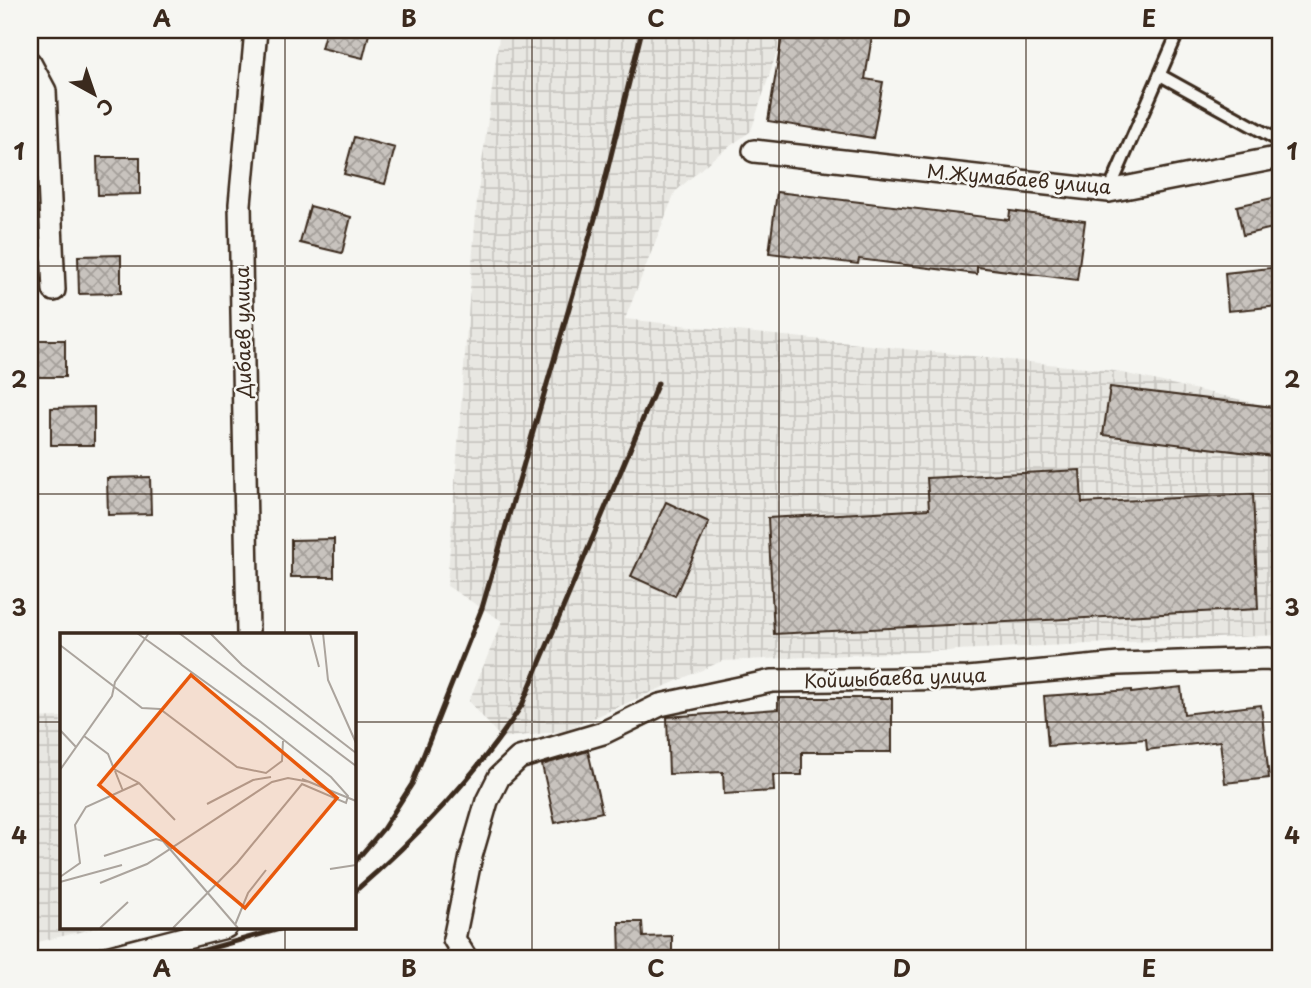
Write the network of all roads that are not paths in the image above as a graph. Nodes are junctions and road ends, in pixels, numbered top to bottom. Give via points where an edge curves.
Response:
1 (256, 30) edge
2 (1179, 30) edge
3 (30, 63) edge
4 (1160, 75) junction
5 (1281, 142) edge
6 (754, 151) dead end
7 (1281, 157) edge
8 (1109, 191) junction
9 (54, 290) dead end
10 (247, 633) edge
11 (1281, 662) edge
12 (222, 928) edge
13 (106, 958) edge
14 (466, 958) edge

1 - 10 street, Дибаев улица via 240,204
2 - 4 lane
3 - 9 street via 46,91
4 - 5 lane
4 - 8 lane
6 - 8 street, М.Жумабаев улица
7 - 8 street, М.Жумабаев улица
11 - 14 street, Койшыбаева улица via 1119,664 968,678 772,681 660,705 603,733 519,758 499,777 471,856 454,939
12 - 13 street

